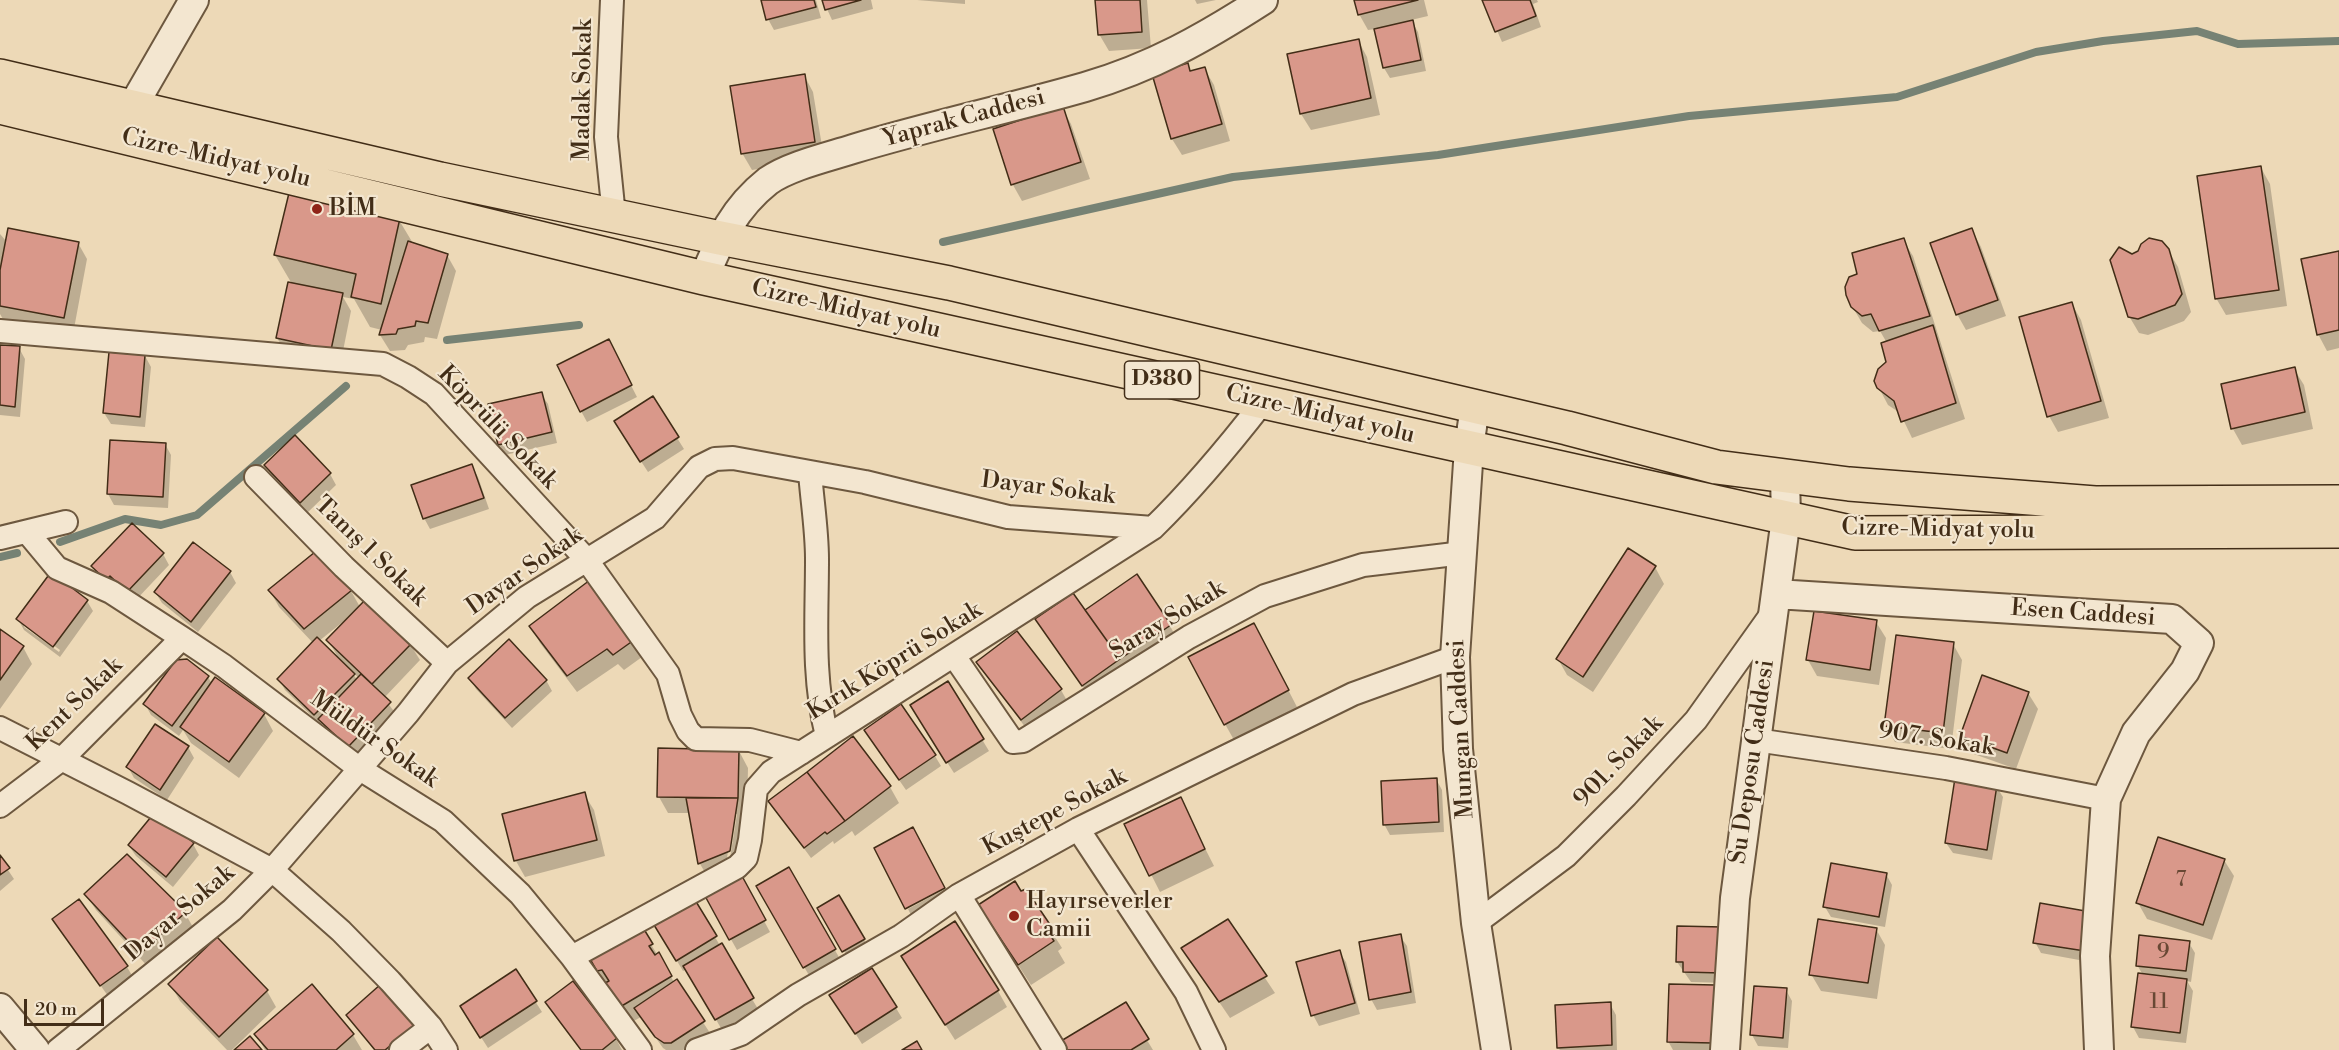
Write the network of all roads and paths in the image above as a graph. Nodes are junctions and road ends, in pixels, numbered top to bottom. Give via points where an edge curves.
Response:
1 (194, 0) edge
2 (612, 0) edge
3 (1263, 0) edge
4 (0, 76) edge
5 (0, 107) edge
6 (125, 122) junction
7 (614, 216) junction
8 (720, 238) junction
9 (704, 278) junction
10 (0, 331) edge
11 (1263, 402) junction
12 (1475, 406) junction
13 (1469, 448) junction
14 (810, 472) junction
15 (1785, 476) junction
16 (256, 477) dead end
17 (2339, 502) edge
18 (1786, 518) junction
19 (66, 522) dead end
20 (1153, 528) junction
21 (2339, 531) edge
22 (27, 532) junction
23 (0, 538) edge
24 (1463, 553) junction
25 (586, 560) junction
26 (1774, 603) junction
27 (182, 638) junction
28 (954, 656) junction
29 (1455, 657) junction
30 (447, 663) junction
31 (0, 728) edge
32 (827, 736) junction
33 (1756, 740) junction
34 (801, 753) junction
35 (62, 759) junction
36 (360, 769) junction
37 (2106, 799) junction
38 (0, 806) edge
39 (1078, 829) junction
40 (272, 870) junction
41 (959, 895) junction
42 (1476, 923) junction
43 (572, 957) junction
44 (0, 1008) edge
45 (431, 1027) junction
46 (35, 1050) edge
47 (58, 1050) edge
48 (400, 1050) edge
49 (446, 1050) edge
50 (640, 1050) edge
51 (697, 1050) edge
52 (1055, 1050) edge
53 (1214, 1050) edge
54 (1496, 1050) edge
55 (1725, 1050) edge
56 (2099, 1050) edge

1 - 6 street
2 - 7 street, Madak Sokak via 606,137
3 - 8 street, Yaprak Caddesi via 1160,61 1085,87 905,133 807,163 769,180 738,211
4 - 6 highway, Cizre-Midyat yolu / D380
5 - 6 highway, Cizre-Midyat yolu / D380
6 - 7 highway, Cizre-Midyat yolu / D380 via 440,179
6 - 9 highway, Cizre-Midyat yolu / D380
7 - 8 highway, Cizre-Midyat yolu / D380
8 - 9 street, Yaprak Caddesi
8 - 12 highway, Cizre-Midyat yolu / D380 via 950,283
9 - 11 highway, Cizre-Midyat yolu / D380
10 - 25 street, Köprülü Sokak via 383,364 434,394
11 - 13 highway, Cizre-Midyat yolu / D380
11 - 20 street, Kırık Köprü Sokak via 1195,485
12 - 13 street, Mungan Caddesi
12 - 15 highway, Cizre-Midyat yolu / D380 via 1716,467
13 - 18 highway, Cizre-Midyat yolu / D380
13 - 24 street, Mungan Caddesi
14 - 20 street, Dayar Sokak via 1008,517
14 - 25 street, Dayar Sokak via 733,458 715,459 699,467 655,518
14 - 32 street via 817,555 815,668
15 - 17 highway, Cizre-Midyat yolu / D380 via 2095,502
15 - 18 street, Su Deposu Caddesi
16 - 30 street, Tanış 1 Sokak via 344,567
18 - 21 highway, Cizre-Midyat yolu / D380 via 1855,533
18 - 26 street, Su Deposu Caddesi
19 - 22 street
20 - 28 street, Kırık Köprü Sokak
22 - 23 street
22 - 27 street, Müldür Sokak via 57,568 111,592
24 - 28 street, Saray Sokak via 1363,565 1265,596 1189,637 1023,741 1013,742
24 - 29 street, Mungan Caddesi
25 - 30 street, Dayar Sokak via 527,597
25 - 34 street, Köprülü Sokak via 668,674 680,715 696,739 750,740
26 - 33 street, Su Deposu Caddesi
26 - 37 street, Esen Caddesi via 2172,619 2199,643 2186,671 2136,733
26 - 42 street, 901. Sokak via 1696,720 1626,796 1566,856
27 - 35 street, Kent Sokak
27 - 36 street, Müldür Sokak
28 - 32 street, Kırık Köprü Sokak
29 - 39 street, Kuştepe Sokak via 1353,694
29 - 42 street, Mungan Caddesi via 1458,749
30 - 36 street, Dayar Sokak
31 - 35 street
32 - 34 street, Kırık Köprü Sokak
33 - 37 street, 907. Sokak via 1946,768
33 - 55 street, Su Deposu Caddesi via 1735,898
34 - 43 street, Kırık Köprü Sokak via 771,772 756,789 746,858 737,867
35 - 38 street, Kent Sokak
35 - 40 street
36 - 40 street, Dayar Sokak
36 - 43 street, Müldür Sokak via 443,820 520,894
37 - 56 street, Esen Caddesi via 2095,956
39 - 41 street, Kuştepe Sokak
39 - 53 street via 1186,992
40 - 45 street via 341,930
40 - 47 street, Dayar Sokak via 232,910
41 - 51 street, Kuştepe Sokak via 901,936 798,995 741,1034
41 - 52 street
42 - 54 street, Mungan Caddesi
43 - 50 street, Müldür Sokak
44 - 46 street
45 - 48 street
45 - 49 street

